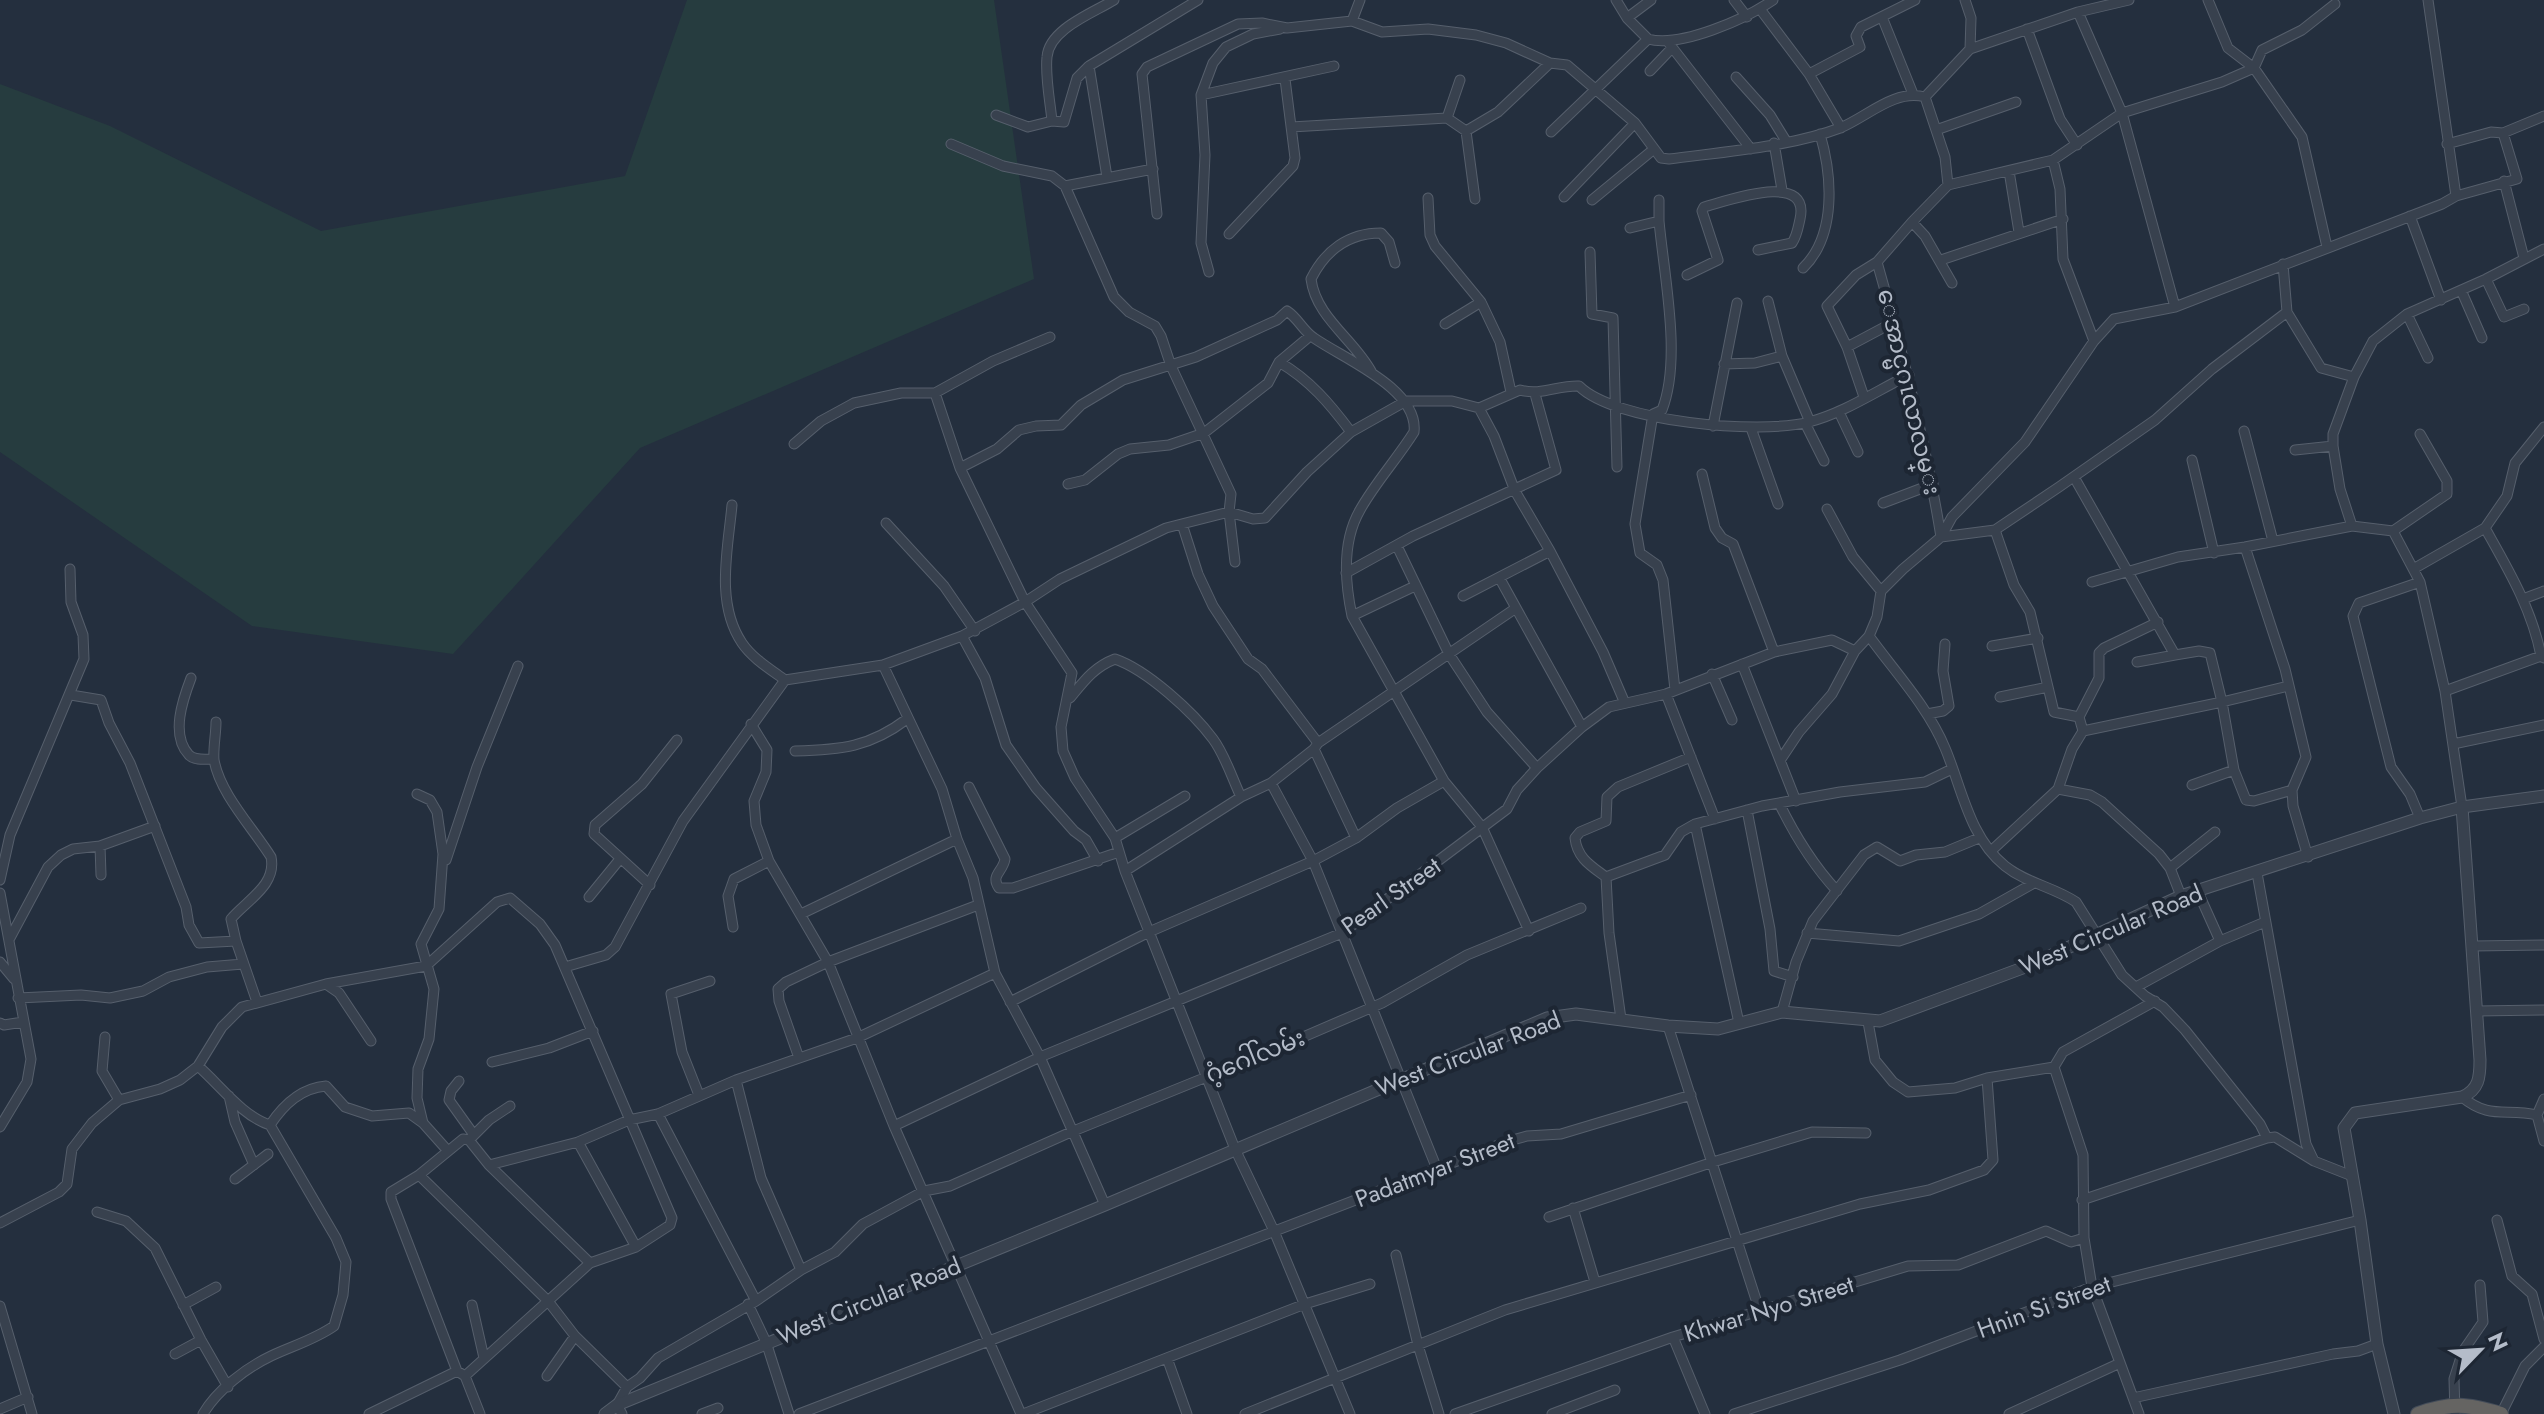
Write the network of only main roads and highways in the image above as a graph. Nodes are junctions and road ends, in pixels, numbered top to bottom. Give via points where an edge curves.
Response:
1 (2455, 1409) edge
2 (2418, 1414) edge
3 (2501, 1414) edge

1 - 2 highway via 2445,1405
1 - 3 highway via 2467,1404

